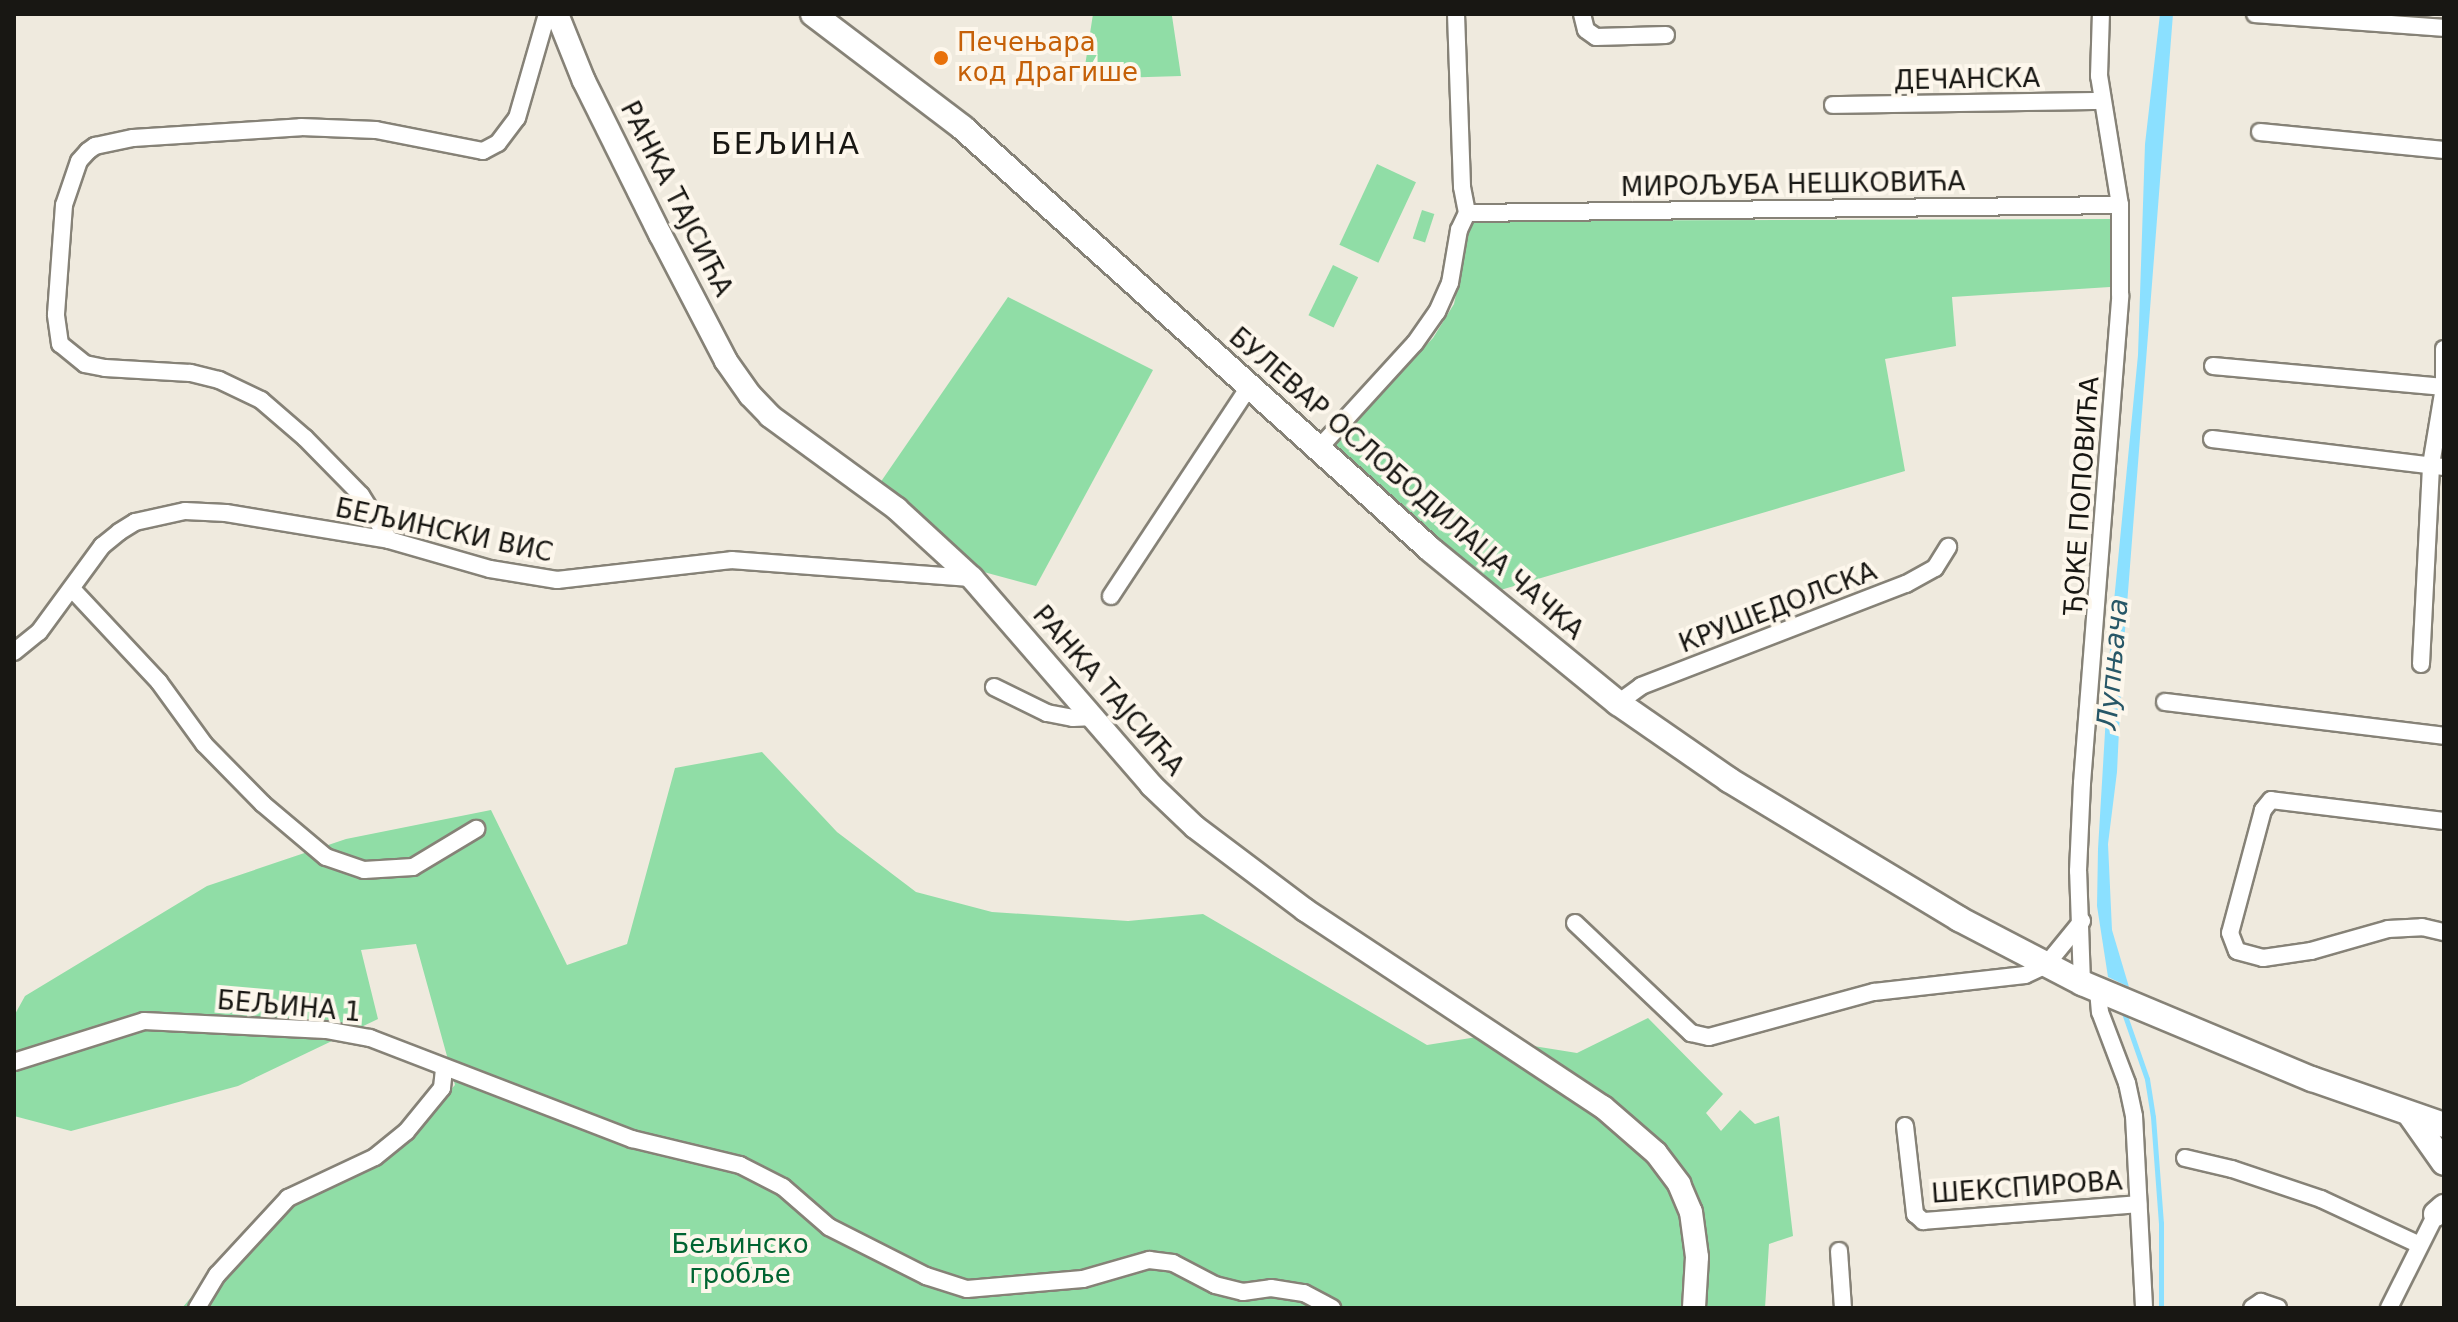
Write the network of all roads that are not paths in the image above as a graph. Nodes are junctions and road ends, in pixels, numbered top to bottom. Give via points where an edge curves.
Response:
1 (547, 14) edge
2 (557, 14) edge
3 (1456, 14) edge
4 (1582, 14) edge
5 (2101, 14) edge
6 (2255, 14) edge
7 (823, 19) edge
8 (2444, 28) edge
9 (1666, 35) dead end
10 (2102, 101) junction
11 (1833, 105) dead end
12 (2260, 132) dead end
13 (2444, 150) edge
14 (2120, 205) junction
15 (1467, 213) junction
16 (2444, 349) edge
17 (2213, 366) dead end
18 (1250, 385) junction
19 (2444, 387) edge
20 (2212, 439) dead end
21 (1319, 448) junction
22 (2438, 466) edge
23 (389, 540) junction
24 (1948, 547) dead end
25 (972, 578) junction
26 (73, 590) junction
27 (1111, 596) dead end
28 (14, 652) edge
29 (2421, 664) dead end
30 (994, 687) dead end
31 (2165, 702) dead end
32 (1618, 703) junction
33 (1094, 717) junction
34 (2444, 736) edge
35 (2444, 821) edge
36 (476, 829) dead end
37 (2082, 921) junction
38 (1575, 923) dead end
39 (2444, 932) edge
40 (2046, 965) junction
41 (2090, 986) junction
42 (14, 1062) edge
43 (444, 1070) junction
44 (2430, 1118) edge
45 (1905, 1126) dead end
46 (2185, 1158) dead end
47 (2444, 1163) edge
48 (2138, 1204) junction
49 (2441, 1207) edge
50 (2420, 1245) junction
51 (1839, 1251) dead end
52 (197, 1308) edge
53 (1332, 1308) edge
54 (1694, 1308) edge
55 (1843, 1308) edge
56 (2144, 1308) edge
57 (2252, 1308) edge
58 (2278, 1308) edge
59 (2389, 1308) edge

1 - 23 street via 517,118 498,143 483,151 376,130 301,127 133,138 88,151 79,161 64,205 56,314 60,344 85,364 190,373 261,400 361,495
2 - 25 street, РАНКА ТАЈСИЋА via 660,234 726,361 750,395 770,416 897,509
3 - 15 street
4 - 9 street via 1586,30 1596,37
5 - 10 street, ЂОКЕ ПОПОВИЋА
6 - 8 street
7 - 18 main road, БУЛЕВАР ОСЛОБОДИЛАЦА ЧАЧКА via 955,121
10 - 11 street, ДЕЧАНСКА
10 - 14 street, ЂОКЕ ПОПОВИЋА
12 - 13 street
14 - 15 street, МИРОЉУБА НЕШКОВИЋА
14 - 37 street, ЂОКЕ ПОПОВИЋА via 2117,343 2078,871
15 - 21 street via 1450,283 1437,312
16 - 19 street
17 - 19 street
18 - 21 main road, БУЛЕВАР ОСЛОБОДИЛАЦА ЧАЧКА
18 - 27 street
19 - 22 street
20 - 22 street
21 - 32 main road, БУЛЕВАР ОСЛОБОДИЛАЦА ЧАЧКА via 1431,550
22 - 29 street
23 - 25 street, БЕЉИНСКИ ВИС via 490,569 557,580 732,560
23 - 26 street, БЕЉИНСКИ ВИС via 185,511 135,522 102,546
24 - 32 street, КРУШЕДОЛСКА via 1935,568 1906,584 1641,686
25 - 33 street, РАНКА ТАЈСИЋА
26 - 28 street, БЕЉИНСКИ ВИС via 39,632
26 - 36 street via 159,682 204,744 326,857 364,870 413,867
30 - 33 street via 1047,713
31 - 34 street
32 - 40 main road, БУЛЕВАР ОСЛОБОДИЛАЦА ЧАЧКА via 1729,780 1959,919
33 - 54 street, РАНКА ТАЈСИЋА via 1151,785 1195,827 1318,918 1603,1107 1656,1153 1691,1212 1697,1257
35 - 39 street via 2271,800 2263,810 2230,933 2237,951 2263,958 2311,951 2388,929
37 - 40 street
37 - 41 street, ЂОКЕ ПОПОВИЋА
38 - 40 street via 1691,1033 1709,1037 1874,992 2016,977
40 - 41 main road, БУЛЕВАР ОСЛОБОДИЛАЦА ЧАЧКА
41 - 44 main road, БУЛЕВАР ОСЛОБОДИЛАЦА ЧАЧКА
41 - 48 street, ЂОКЕ ПОПОВИЋА via 2127,1083
42 - 43 street, БЕЉИНА 1 via 144,1021 326,1030 370,1038
43 - 52 street via 442,1088 406,1132 375,1157 288,1198 217,1275
43 - 53 street, БЕЉИНА 1 via 632,1139 740,1165 783,1187 829,1227 926,1276 967,1289 1083,1279 1149,1260 1173,1263 1215,1285 1243,1292 1271,1288 1304,1293
44 - 47 main road
45 - 48 street, ШЕКСПИРОВА via 1915,1214 1923,1221
46 - 50 street via 2321,1199
48 - 56 street, ЂОКЕ ПОПОВИЋА
49 - 50 street
50 - 59 street
51 - 55 street
57 - 58 street via 2261,1302

